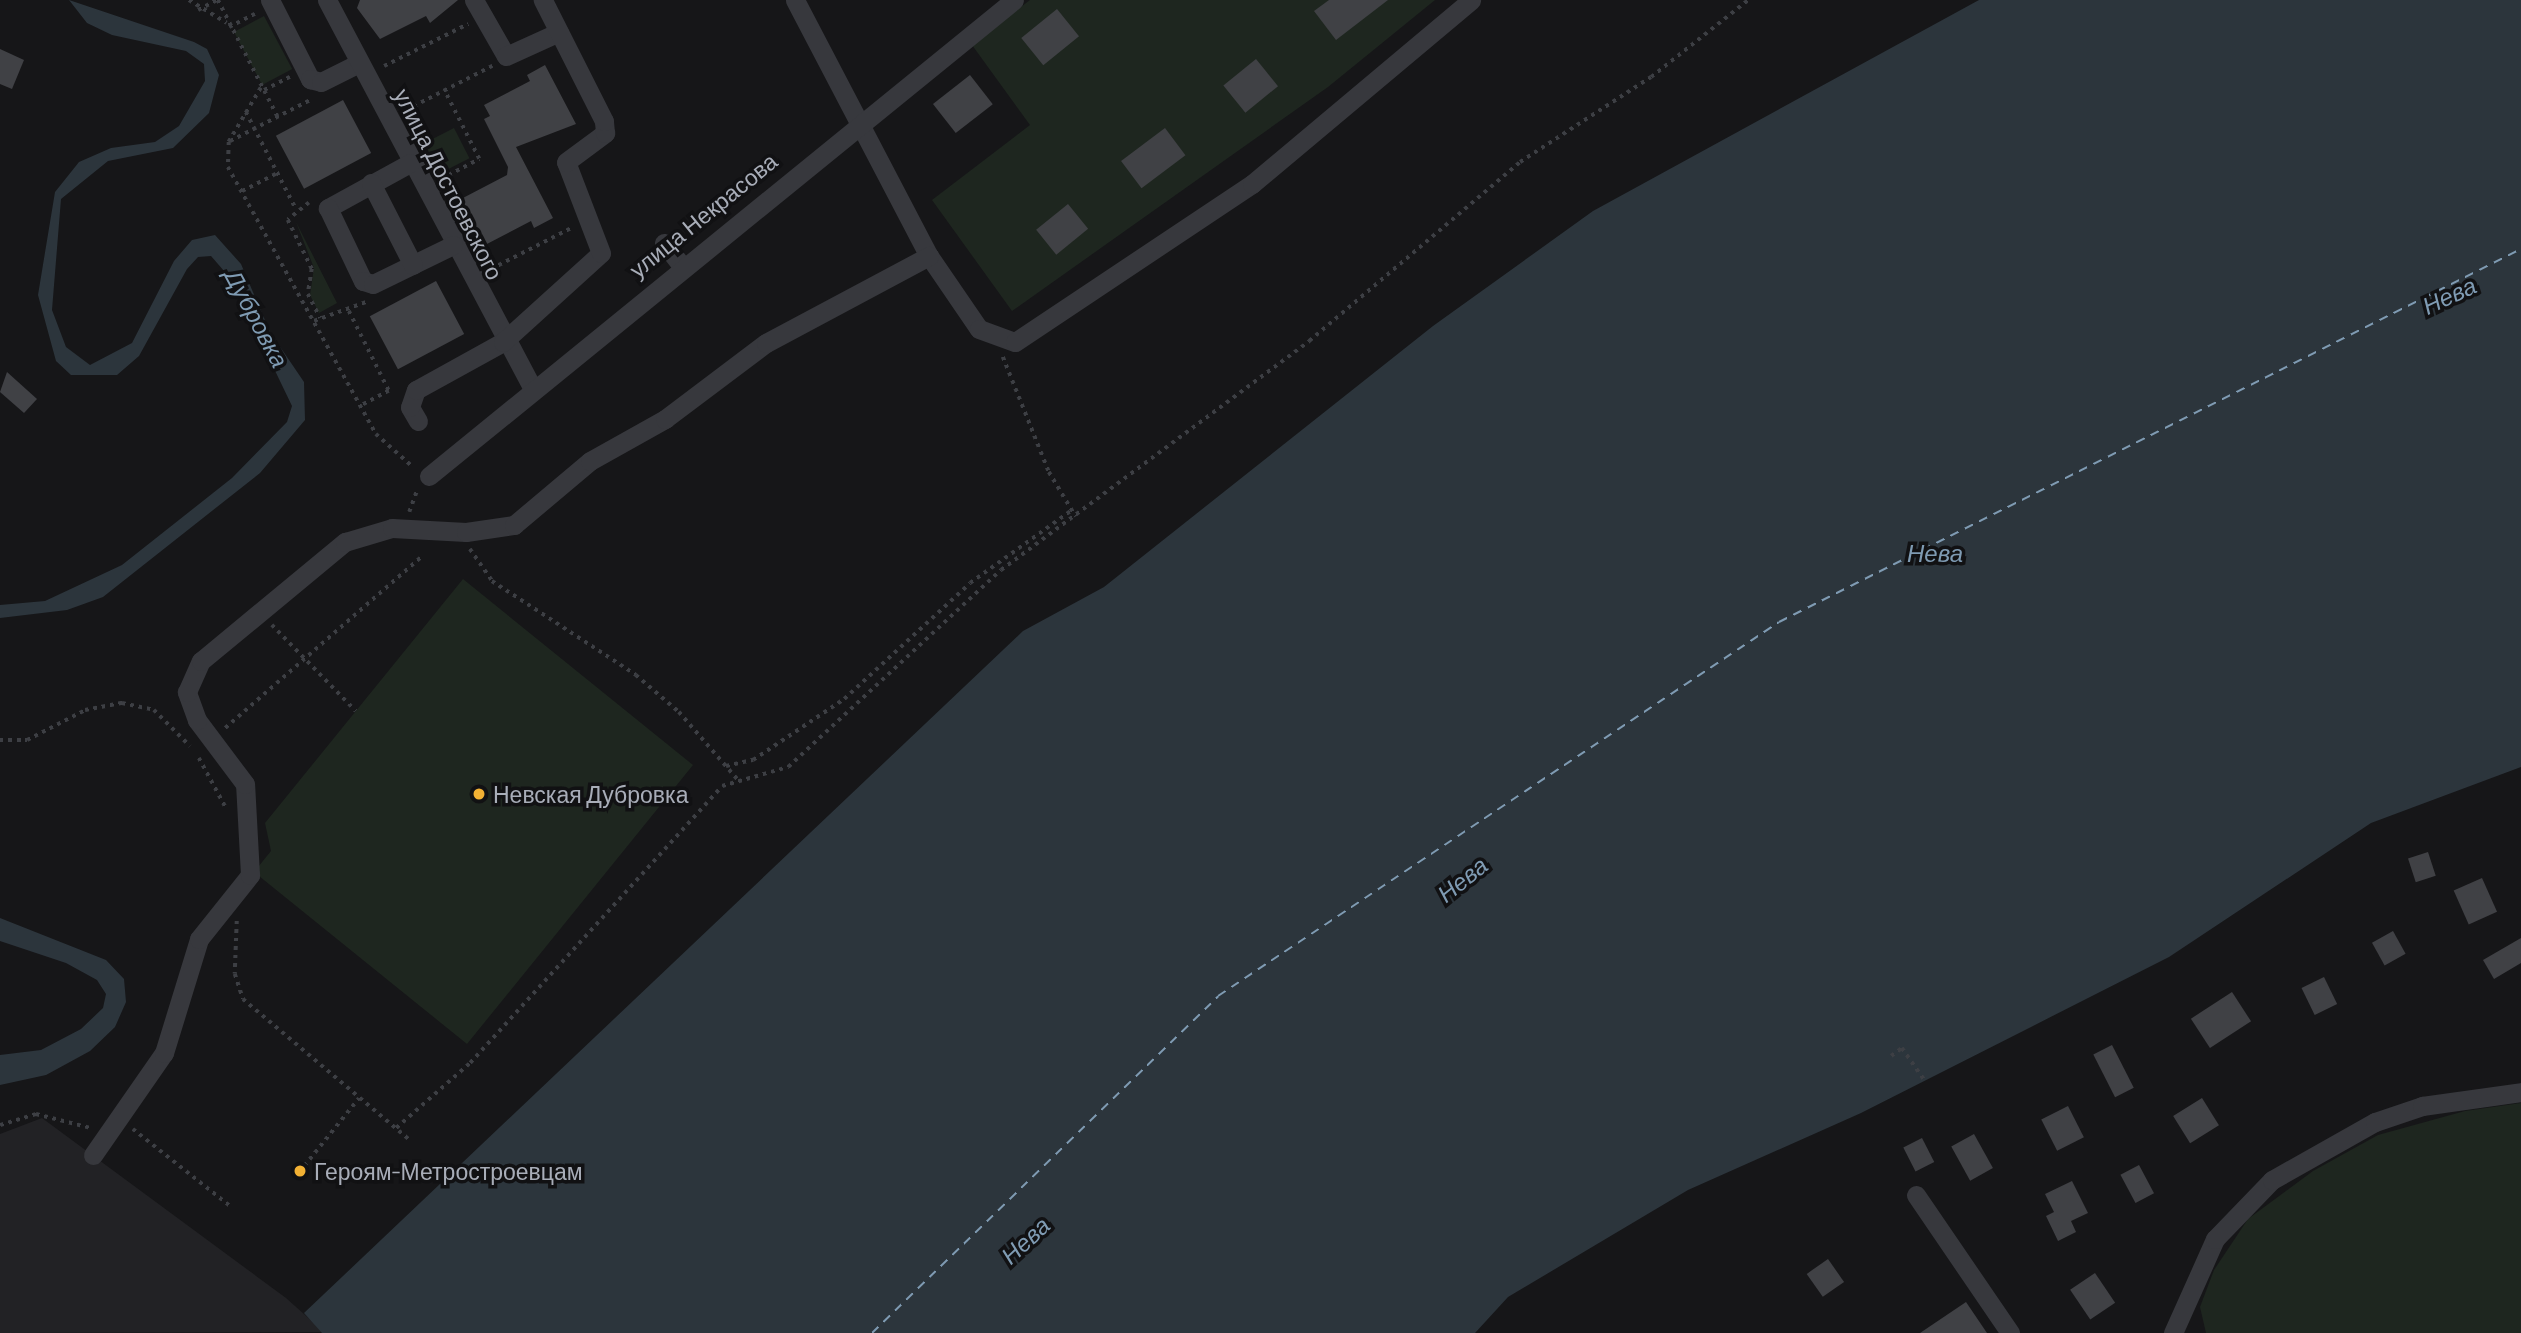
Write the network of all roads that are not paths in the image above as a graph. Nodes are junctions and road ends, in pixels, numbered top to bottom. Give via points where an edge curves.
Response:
1 (327, 0) edge
2 (543, 0) edge
3 (795, 0) edge
4 (1014, 0) edge
5 (1471, 0) edge
6 (271, 2) edge
7 (478, 8) edge
8 (559, 32) junction
9 (362, 69) junction
10 (857, 122) junction
11 (410, 163) junction
12 (371, 183) junction
13 (664, 243) dead end
14 (453, 245) junction
15 (929, 256) junction
16 (413, 265) junction
17 (681, 265) junction
18 (503, 342) junction
19 (532, 387) junction
20 (418, 421) dead end
21 (429, 476) dead end
22 (2521, 1092) edge
23 (93, 1155) dead end
24 (1916, 1195) dead end
25 (2172, 1332) edge
26 (2010, 1333) edge

1 - 9 street, улица Достоевского
2 - 8 street
3 - 10 street
4 - 10 street, улица Некрасова
5 - 15 street via 1252,184 1032,334 1015,342 990,337
6 - 9 street via 305,69 321,82
7 - 8 street via 506,56
8 - 18 street via 604,121 605,133 566,162 600,243 596,261
9 - 11 street, улица Достоевского
10 - 15 street
10 - 17 street, улица Некрасова
11 - 12 street
11 - 14 street, улица Достоевского
12 - 16 street
12 - 16 street via 328,208 340,236 368,285
13 - 17 street
14 - 16 street
14 - 18 street, улица Достоевского
15 - 23 street via 766,343 665,419 590,461 523,520 491,531 406,527 345,542 189,678 190,706 245,784 250,875 199,939 164,1053 135,1104
17 - 19 street, улица Некрасова
18 - 19 street, улица Достоевского
18 - 20 street via 416,390 410,407
19 - 21 street, улица Некрасова
22 - 25 street via 2423,1106 2375,1122 2272,1180 2215,1239
24 - 26 street

